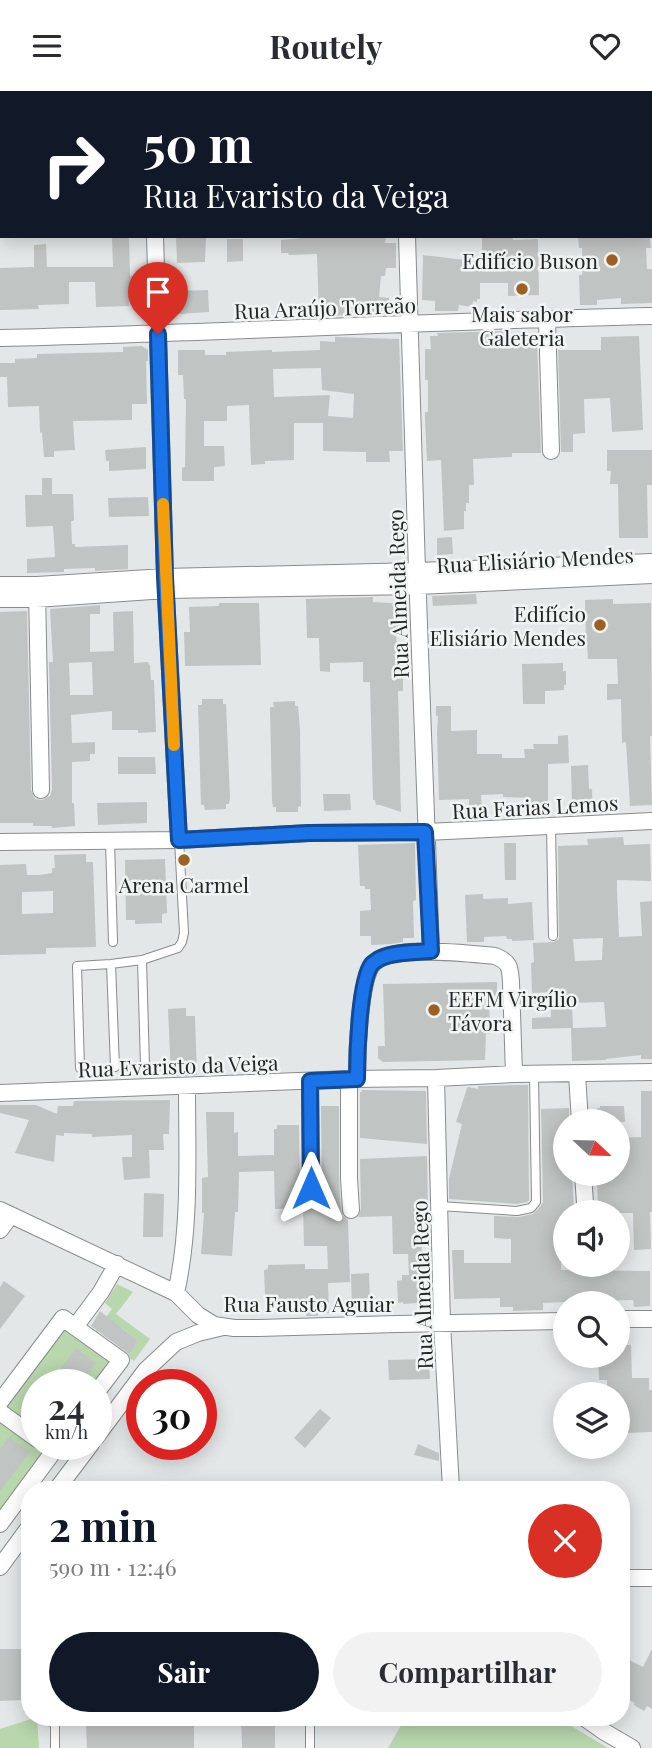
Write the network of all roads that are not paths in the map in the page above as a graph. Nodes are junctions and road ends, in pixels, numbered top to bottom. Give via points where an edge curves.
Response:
1 (155, 238) edge
2 (407, 238) edge
3 (652, 316) edge
4 (547, 319) junction
5 (410, 324) junction
6 (158, 334) junction
7 (0, 338) edge
8 (551, 451) dead end
9 (652, 562) edge
10 (531, 573) junction
11 (652, 575) edge
12 (417, 578) junction
13 (166, 584) junction
14 (0, 585) edge
15 (37, 592) junction
16 (0, 599) edge
17 (41, 790) dead end
18 (652, 821) edge
19 (551, 826) junction
20 (425, 832) junction
21 (179, 840) junction
22 (110, 841) junction
23 (0, 842) edge
24 (553, 936) dead end
25 (113, 942) dead end
26 (431, 951) junction
27 (142, 960) junction
28 (111, 964) junction
29 (145, 1066) dead end
30 (115, 1067) dead end
31 (80, 1068) dead end
32 (652, 1072) edge
33 (514, 1074) junction
34 (534, 1074) junction
35 (577, 1074) junction
36 (353, 1079) junction
37 (436, 1079) junction
38 (310, 1081) junction
39 (187, 1086) junction
40 (0, 1093) edge
41 (579, 1109) edge
42 (311, 1188) dead end
43 (439, 1206) junction
44 (351, 1210) dead end
45 (6, 1212) edge
46 (0, 1230) edge
47 (117, 1264) junction
48 (176, 1293) junction
49 (630, 1319) edge
50 (652, 1319) edge
51 (553, 1321) edge
52 (442, 1323) junction
53 (75, 1327) junction
54 (223, 1327) junction
55 (112, 1372) edge
56 (0, 1402) edge
57 (0, 1412) edge
58 (112, 1416) edge
59 (21, 1427) edge
60 (43, 1460) edge
61 (79, 1460) edge
62 (29, 1481) edge
63 (63, 1481) edge
64 (451, 1481) edge
65 (21, 1492) edge
66 (0, 1524) edge
67 (21, 1538) edge
68 (0, 1566) edge
69 (630, 1578) edge
70 (652, 1578) edge
71 (55, 1726) edge
72 (310, 1726) edge
73 (596, 1726) edge
74 (55, 1748) edge
75 (310, 1748) edge
76 (632, 1748) edge

1 - 6 street
2 - 5 street, Rua Almeida Rego
3 - 4 street, Rua Araújo Torreão
4 - 5 street, Rua Araújo Torreão
4 - 8 street
5 - 6 street, Rua Araújo Torreão
5 - 12 street, Rua Almeida Rego
6 - 7 street, Rua Araújo Torreão
6 - 13 street
9 - 10 street, Rua Elisiário Mendes
10 - 11 street, Rua Elisiário Mendes
10 - 12 street, Rua Elisiário Mendes
12 - 13 street, Rua Elisiário Mendes
12 - 20 street, Rua Almeida Rego
13 - 15 street, Rua Elisiário Mendes
13 - 21 street
14 - 15 street, Rua Elisiário Mendes
15 - 16 street, Rua Elisiário Mendes
15 - 17 street
18 - 19 street, Rua Farias Lemos
19 - 20 street, Rua Farias Lemos
19 - 24 lane
20 - 21 street, Rua Farias Lemos via 309,827
20 - 26 street, Rua Almeida Rego
21 - 22 street, Rua Farias Lemos
21 - 27 lane via 183,942 178,949
22 - 23 street, Rua Farias Lemos
22 - 25 lane
26 - 33 street via 495,956 508,964
26 - 36 street via 382,957 372,964
27 - 28 lane
27 - 29 lane
28 - 30 lane
28 - 31 lane via 77,966
32 - 35 street, Rua Evaristo da Veiga
33 - 34 street, Rua Evaristo da Veiga
33 - 37 street, Rua Evaristo da Veiga
34 - 35 street, Rua Evaristo da Veiga
34 - 43 lane via 536,1202 531,1208 517,1210
35 - 41 street
36 - 37 street, Rua Evaristo da Veiga
36 - 38 street, Rua Evaristo da Veiga
36 - 44 street
37 - 43 street, Rua Almeida Rego
38 - 39 street, Rua Evaristo da Veiga
38 - 42 street
39 - 40 street, Rua Evaristo da Veiga
39 - 48 street via 184,1244
43 - 52 street, Rua Almeida Rego
45 - 46 street
45 - 47 street, Rua Fausto Aguiar
47 - 48 street, Rua Fausto Aguiar
47 - 53 street
48 - 54 street, Rua Fausto Aguiar via 198,1315
49 - 50 street
51 - 52 street, Rua Fausto Aguiar
52 - 54 street, Rua Fausto Aguiar
52 - 64 street, Rua Almeida Rego
53 - 55 street via 121,1360
53 - 56 street via 63,1318
54 - 58 street via 176,1342 146,1370
57 - 59 street
60 - 62 street
61 - 63 street
65 - 66 street
67 - 68 street
69 - 70 street
71 - 74 lane
72 - 75 lane
73 - 76 street

